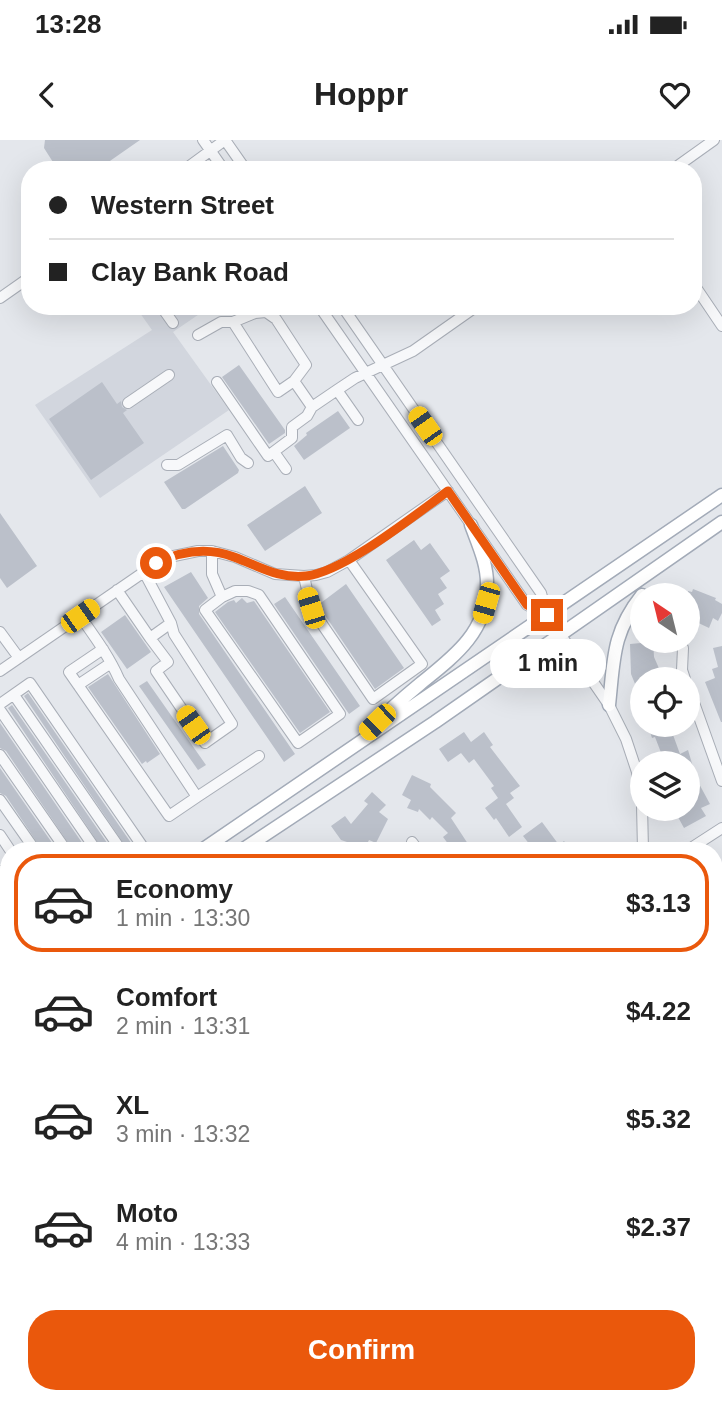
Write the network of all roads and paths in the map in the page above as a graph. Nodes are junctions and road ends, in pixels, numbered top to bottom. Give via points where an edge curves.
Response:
1 (203, 140) edge
2 (225, 140) edge
3 (714, 140) edge
4 (211, 151) junction
5 (197, 161) edge
6 (218, 161) edge
7 (240, 161) edge
8 (685, 161) edge
9 (21, 283) edge
10 (702, 296) edge
11 (0, 298) edge
12 (167, 315) edge
13 (250, 315) edge
14 (270, 315) edge
15 (325, 315) edge
16 (348, 315) edge
17 (464, 315) edge
18 (233, 322) junction
19 (173, 323) dead end
20 (722, 326) edge
21 (198, 335) dead end
22 (383, 366) junction
23 (366, 374) junction
24 (169, 375) dead end
25 (294, 381) junction
26 (217, 382) dead end
27 (337, 390) junction
28 (128, 403) dead end
29 (312, 407) junction
30 (358, 420) dead end
31 (274, 452) junction
32 (248, 463) dead end
33 (167, 465) dead end
34 (286, 469) dead end
35 (448, 491) junction
36 (722, 495) edge
37 (722, 522) edge
38 (471, 524) junction
39 (212, 551) junction
40 (671, 558) junction
41 (349, 560) junction
42 (144, 572) junction
43 (304, 576) junction
44 (651, 583) edge
45 (117, 590) junction
46 (222, 597) junction
47 (630, 612) edge
48 (547, 615) junction
49 (80, 616) junction
50 (172, 623) junction
51 (0, 632) edge
52 (561, 636) junction
53 (150, 638) junction
54 (103, 649) junction
55 (184, 650) junction
56 (19, 658) junction
57 (168, 662) junction
58 (111, 663) junction
59 (0, 671) edge
60 (78, 685) junction
61 (14, 695) junction
62 (0, 704) edge
63 (609, 705) junction
64 (0, 710) edge
65 (700, 720) edge
66 (346, 752) junction
67 (0, 755) edge
68 (259, 757) dead end
69 (722, 781) edge
70 (197, 797) junction
71 (0, 800) edge
72 (722, 828) edge
73 (29, 842) edge
74 (60, 842) edge
75 (91, 842) edge
76 (115, 842) edge
77 (139, 842) edge
78 (214, 842) edge
79 (254, 842) edge
80 (643, 842) edge
81 (700, 842) edge

1 - 4 street
2 - 4 street
2 - 7 street
3 - 8 street
4 - 5 street
4 - 6 street
9 - 11 street
10 - 20 street
12 - 19 street
13 - 18 street
14 - 25 street via 306,365
15 - 23 street
16 - 22 street
17 - 22 street
18 - 21 street via 221,322
18 - 25 street via 278,392
22 - 23 street
22 - 48 street via 541,593
23 - 27 street
23 - 35 street
24 - 28 street
25 - 29 street
26 - 31 street via 268,456
27 - 29 street
27 - 30 street
29 - 31 street via 292,427 292,438
31 - 34 street
32 - 33 street via 227,435 178,465
35 - 38 street
35 - 41 street
36 - 48 main road
37 - 40 main road
38 - 48 street via 527,605
38 - 66 main road via 487,586 475,632
39 - 42 street via 169,557
39 - 43 street via 275,574
39 - 46 street via 212,574
40 - 44 main road
40 - 52 main road
41 - 43 street via 327,572
41 - 43 street via 422,664 373,699 311,608
42 - 45 street
42 - 50 street
45 - 49 street
45 - 53 street
46 - 46 street via 205,610 298,743 340,714 259,595 235,591
47 - 63 main road via 619,634
48 - 52 street
48 - 66 main road
49 - 54 street
49 - 56 street
50 - 53 street
50 - 55 street
51 - 56 street
52 - 63 street
52 - 79 main road
53 - 57 street
54 - 58 street
54 - 60 street via 69,672
55 - 57 street
55 - 57 street via 232,724 205,743 156,671
56 - 59 street
58 - 60 street
58 - 70 street
60 - 70 street via 169,816
61 - 62 street
61 - 76 street
61 - 77 street via 30,683
63 - 80 street via 637,772
64 - 75 street
65 - 69 street
66 - 78 main road
67 - 74 street
68 - 70 street
71 - 73 street
72 - 81 street

